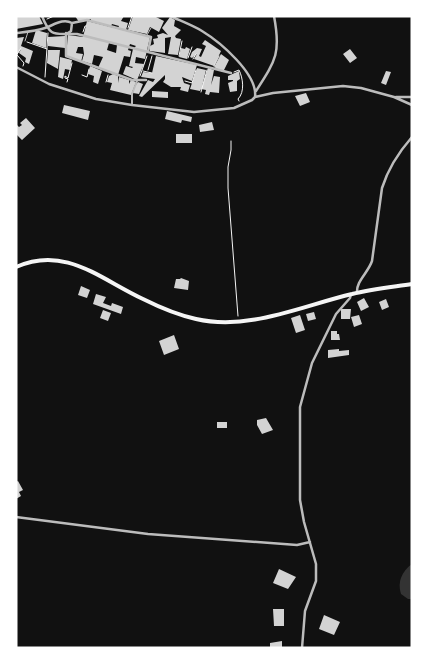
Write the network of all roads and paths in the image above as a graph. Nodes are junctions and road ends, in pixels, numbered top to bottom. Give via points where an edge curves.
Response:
1 (42, 16) edge
2 (132, 16) edge
3 (170, 16) edge
4 (274, 16) edge
5 (72, 23) junction
6 (86, 26) dead end
7 (151, 28) dead end
8 (47, 29) junction
9 (28, 31) junction
10 (127, 31) junction
11 (83, 32) dead end
12 (16, 33) edge
13 (66, 34) junction
14 (149, 36) junction
15 (25, 41) dead end
16 (182, 41) dead end
17 (32, 43) dead end
18 (192, 47) dead end
19 (20, 48) dead end
20 (47, 50) junction
21 (148, 52) junction
22 (153, 53) junction
23 (196, 54) dead end
24 (17, 56) edge
25 (219, 56) dead end
26 (178, 59) junction
27 (73, 60) junction
28 (187, 61) junction
29 (191, 62) junction
30 (198, 64) junction
31 (90, 66) junction
32 (207, 67) junction
33 (16, 68) edge
34 (213, 69) junction
35 (148, 70) dead end
36 (239, 70) dead end
37 (22, 72) junction
38 (109, 72) junction
39 (152, 73) dead end
40 (231, 73) dead end
41 (82, 75) dead end
42 (146, 80) dead end
43 (138, 81) junction
44 (185, 81) dead end
45 (46, 82) junction
46 (67, 82) dead end
47 (106, 82) dead end
48 (201, 92) dead end
49 (256, 92) junction
50 (255, 97) junction
51 (394, 97) junction
52 (412, 97) edge
53 (243, 100) dead end
54 (132, 105) junction
55 (412, 105) edge
56 (412, 137) edge
57 (231, 141) dead end
58 (16, 267) edge
59 (412, 284) edge
60 (357, 293) junction
61 (351, 294) junction
62 (238, 322) junction
63 (16, 517) edge
64 (310, 542) junction
65 (302, 648) edge

1 - 8 street
2 - 10 path
3 - 49 street via 203,32 223,48 250,77
4 - 49 street via 278,38 276,54
5 - 8 street via 52,24
5 - 10 street via 87,20
5 - 13 street via 72,31
6 - 11 path
7 - 14 lane
8 - 9 street
8 - 13 street via 52,33
8 - 20 path
9 - 12 street
9 - 15 lane
10 - 14 street
13 - 21 street
13 - 27 street via 66,56
14 - 21 street
16 - 26 path
17 - 20 path
18 - 28 path
19 - 24 path
20 - 45 path
21 - 22 street
21 - 39 path via 142,71
22 - 26 street
22 - 35 path
23 - 29 path
24 - 37 path via 24,63
25 - 34 path
26 - 28 street
27 - 31 street
27 - 46 path via 68,78 65,76
28 - 29 street
29 - 30 street
30 - 32 street
30 - 44 path via 192,83
31 - 38 street
31 - 41 path via 87,77
32 - 34 street
32 - 48 path
33 - 37 street
34 - 40 street
36 - 53 path via 243,82 242,93 237,100
37 - 45 street
38 - 43 street
38 - 47 path
42 - 43 street
43 - 54 street via 132,94
45 - 54 street via 79,95
49 - 50 street
50 - 51 street via 343,86
50 - 54 street via 234,108 194,112
51 - 52 street
51 - 55 street
56 - 60 street via 399,152 384,183 372,261 359,282
57 - 62 path via 228,188
58 - 62 main road via 28,261 54,259 88,269 142,299 195,319
59 - 60 main road
60 - 61 main road
61 - 62 main road via 301,310
61 - 64 street via 336,314 312,363 300,407 300,500
63 - 64 street via 192,538 297,545
64 - 65 street via 316,564 316,581 305,611

